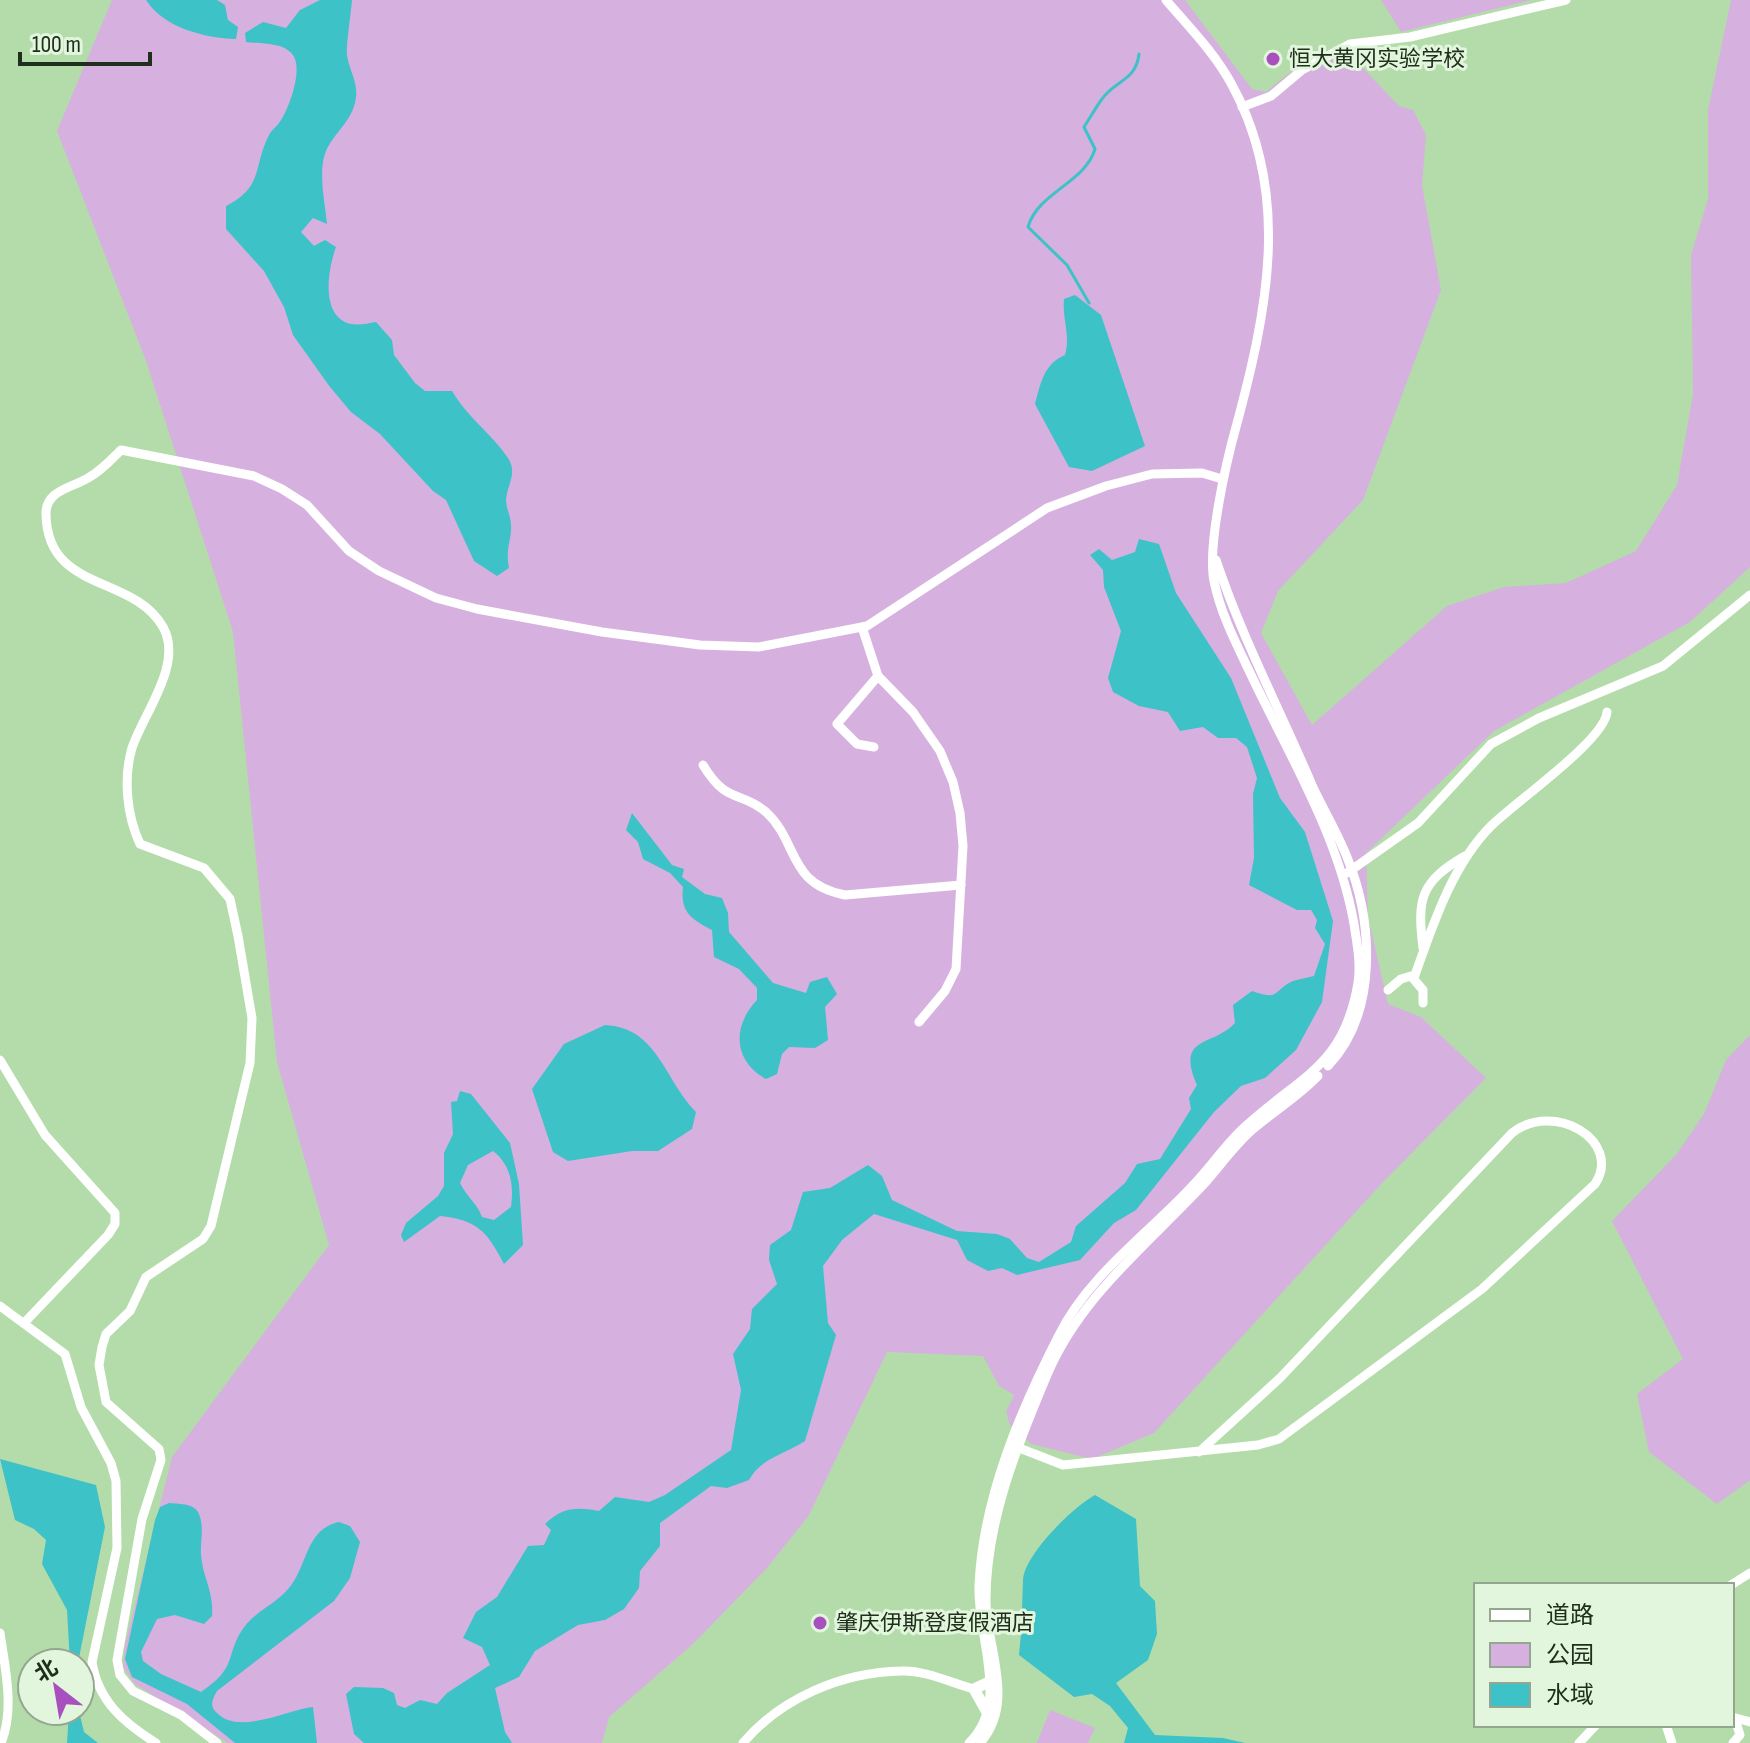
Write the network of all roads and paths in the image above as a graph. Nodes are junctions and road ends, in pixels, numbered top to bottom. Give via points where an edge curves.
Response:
1 (1166, 0) edge
2 (1566, 0) edge
3 (1242, 107) junction
4 (1222, 479) junction
5 (1750, 595) edge
6 (862, 627) junction
7 (878, 676) junction
8 (1607, 712) dead end
9 (874, 747) dead end
10 (703, 765) dead end
11 (1468, 854) junction
12 (1348, 872) junction
13 (961, 885) junction
14 (1423, 951) junction
15 (1414, 978) junction
16 (1388, 990) dead end
17 (1423, 1003) dead end
18 (919, 1022) dead end
19 (0, 1060) edge
20 (0, 1306) edge
21 (25, 1322) junction
22 (1015, 1446) junction
23 (1199, 1452) junction
24 (0, 1633) edge
25 (991, 1681) junction
26 (974, 1689) junction
27 (988, 1714) junction
28 (1734, 1718) edge
29 (1750, 1722) edge
30 (1594, 1727) edge
31 (1, 1743) edge
32 (156, 1743) edge
33 (217, 1743) edge
34 (743, 1743) edge
35 (969, 1743) edge
36 (980, 1743) edge
37 (1579, 1743) edge
38 (1733, 1743) edge

1 - 3 street via 1216,62
2 - 3 street via 1410,37 1350,44 1302,70 1271,96
3 - 4 street via 1268,195 1271,256 1255,359
4 - 6 street via 1202,473 1152,474 1047,508
4 - 12 street via 1212,578 1231,632
5 - 12 street via 1663,666 1491,744 1418,823
6 - 7 street
6 - 33 street via 759,647 715,645 602,632 477,609 436,598 379,571 349,551 307,505 254,476 121,450 87,479 55,493 45,512 50,542 67,567 130,597 164,629 168,654 162,677 131,750 128,819 140,844 204,868 230,899 252,1018 250,1063 211,1226 203,1239 146,1277 130,1311 106,1334 99,1365 106,1402 159,1449 161,1460 142,1519 118,1642 120,1675 133,1691 181,1715
7 - 9 street via 837,724 857,744
7 - 13 street via 930,734 953,782 963,846
8 - 11 street via 1577,753 1491,826
10 - 13 street via 715,785 765,811 802,871 831,892
11 - 14 street
11 - 14 street via 1447,866 1420,899
12 - 22 street via 1359,966 1341,1038 1311,1075 1229,1142 1198,1181 1086,1293 1061,1329
13 - 18 street via 956,969
14 - 15 street
15 - 16 street via 1401,979
15 - 17 street via 1423,990
19 - 21 street via 45,1135 115,1213 108,1235
20 - 21 street
21 - 32 street via 65,1354 81,1407 111,1463 117,1548 92,1662 94,1677 115,1713
22 - 23 street via 1063,1465
22 - 25 street via 989,1516 981,1562 981,1626
22 - 36 street via 997,1516 986,1603 999,1699
23 - 23 street via 1279,1439 1482,1289 1595,1184 1602,1174 1601,1162 1591,1140 1555,1119 1528,1122 1512,1133 1280,1378
24 - 31 street via 8,1687
25 - 26 street
25 - 27 street
26 - 27 street
26 - 34 street via 904,1670 838,1682 788,1703
27 - 35 street via 982,1731
28 - 29 street
28 - 38 street via 1740,1735
30 - 37 street

